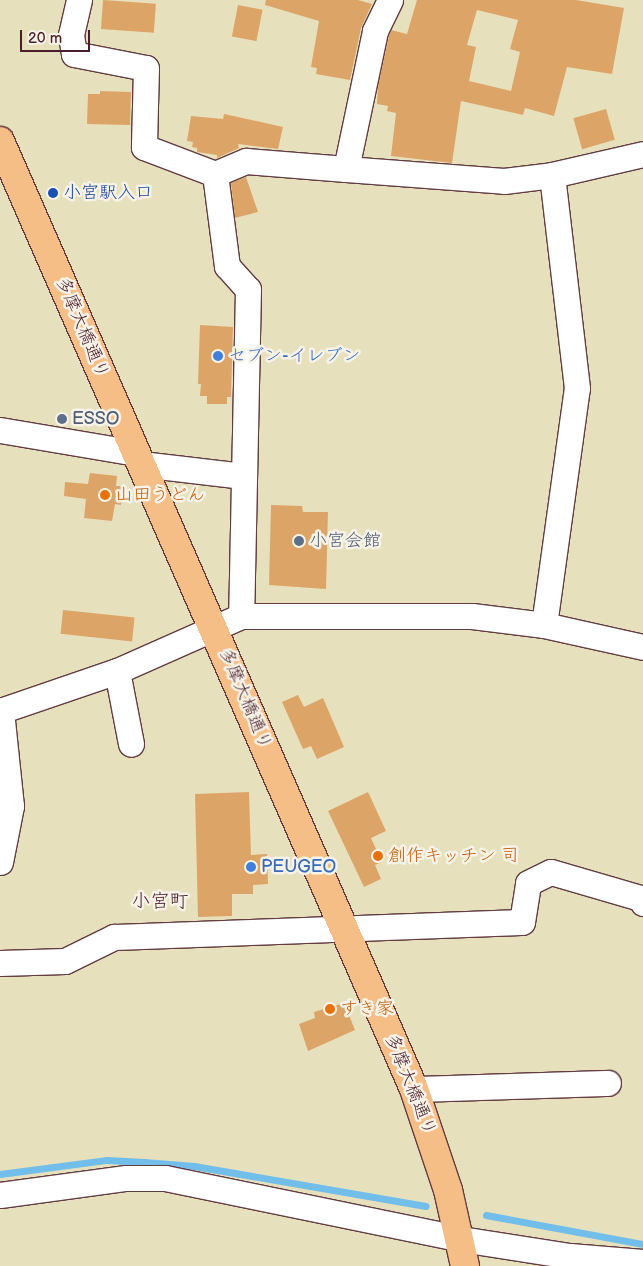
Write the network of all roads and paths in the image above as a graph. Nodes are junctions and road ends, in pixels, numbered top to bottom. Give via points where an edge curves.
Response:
1 (79, 0) edge
2 (390, 0) edge
3 (0, 141) edge
4 (643, 154) edge
5 (346, 169) junction
6 (215, 174) junction
7 (552, 175) junction
8 (0, 430) edge
9 (138, 459) junction
10 (243, 476) junction
11 (241, 616) junction
12 (544, 625) junction
13 (215, 628) junction
14 (643, 647) edge
15 (117, 671) junction
16 (0, 711) edge
17 (131, 744) dead end
18 (0, 862) edge
19 (643, 903) edge
20 (344, 926) junction
21 (0, 963) edge
22 (608, 1083) dead end
23 (414, 1089) junction
24 (0, 1195) edge
25 (461, 1239) junction
26 (643, 1262) edge
27 (465, 1266) edge

1 - 6 street via 71,36 74,54 146,68 144,147
2 - 5 street via 375,31
3 - 9 main road, 多摩大橋通り
4 - 7 street
5 - 6 street via 246,161
5 - 7 street via 504,180
6 - 10 street via 227,266 248,289
7 - 12 street via 577,388
8 - 9 street
9 - 10 street
9 - 13 main road, 多摩大橋通り
10 - 11 street
11 - 12 street via 472,616
11 - 13 street
12 - 14 street
13 - 15 street
13 - 20 main road, 多摩大橋通り
15 - 16 street
15 - 17 street
16 - 18 street via 11,806
19 - 20 street via 640,898 551,872 528,883 522,922
20 - 21 street via 114,937 65,961
20 - 23 main road, 多摩大橋通り
22 - 23 street
23 - 25 main road, 多摩大橋通り via 434,1143
24 - 25 street via 126,1178 165,1178
25 - 26 street via 570,1256
25 - 27 main road, 多摩大橋通り

